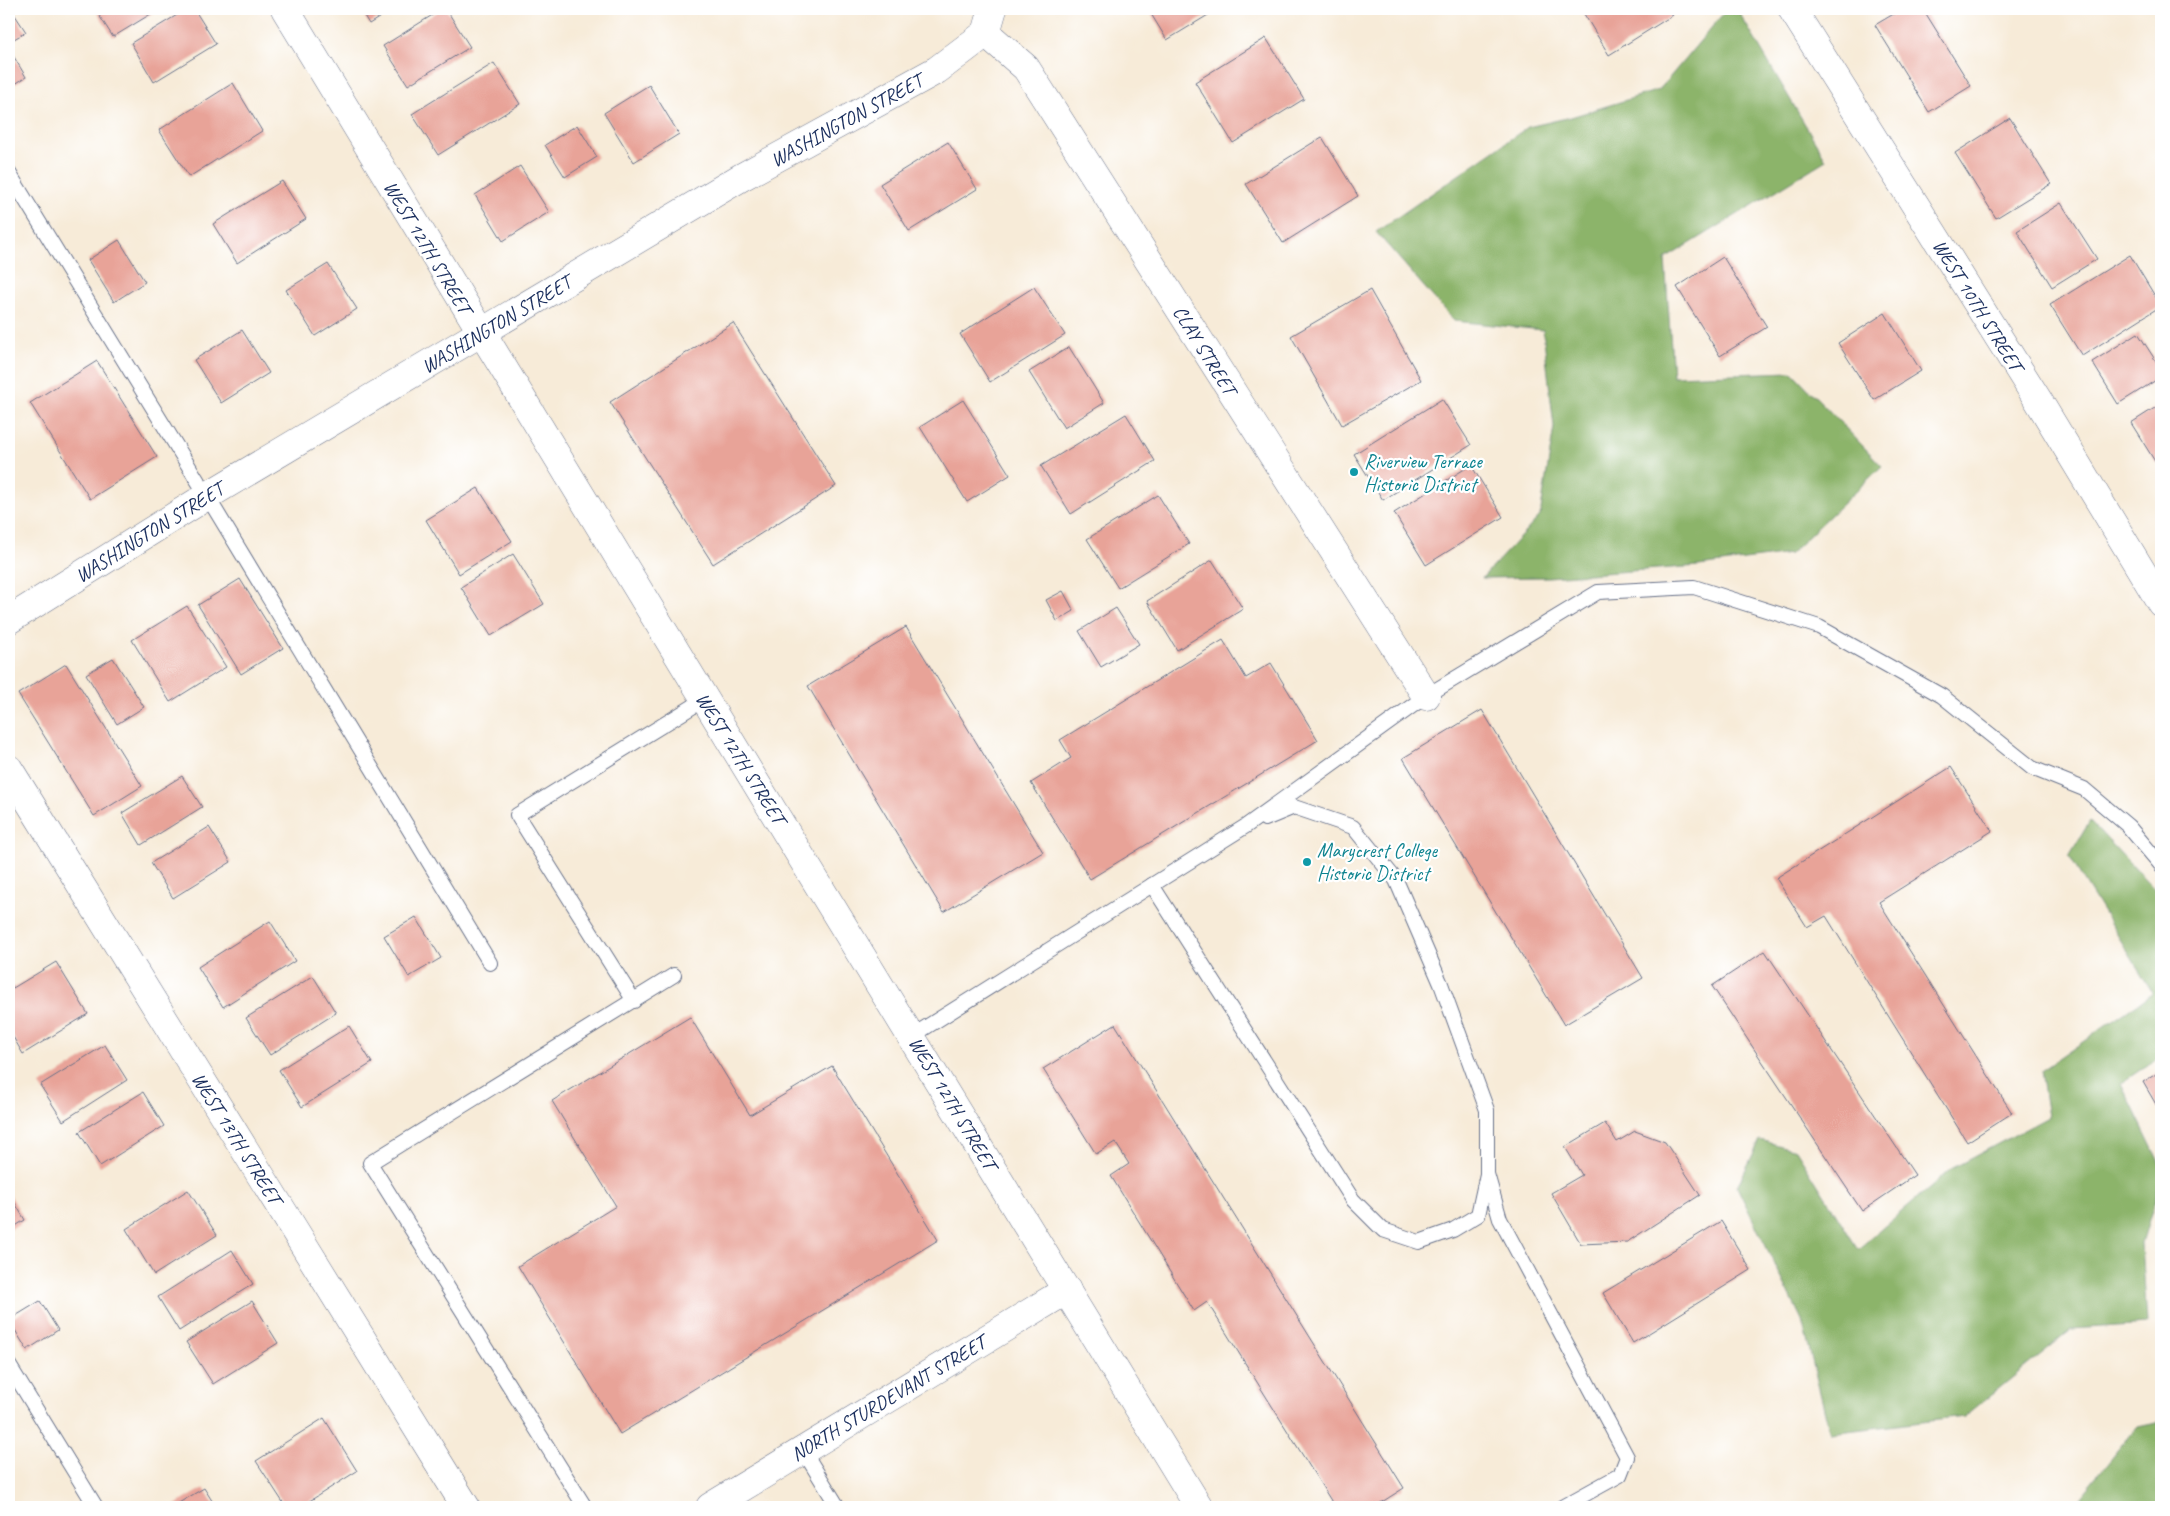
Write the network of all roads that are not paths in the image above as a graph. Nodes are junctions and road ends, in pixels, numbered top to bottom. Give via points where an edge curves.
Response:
1 (285, 9) edge
2 (1792, 9) edge
3 (990, 21) edge
4 (9, 172) edge
5 (480, 334) junction
6 (207, 496) junction
7 (2161, 603) edge
8 (9, 620) edge
9 (1426, 696) junction
10 (704, 699) junction
11 (9, 768) edge
12 (1246, 826) junction
13 (2161, 865) edge
14 (1152, 885) junction
15 (490, 963) dead end
16 (674, 974) dead end
17 (634, 1001) junction
18 (912, 1036) junction
19 (1486, 1174) junction
20 (1067, 1290) junction
21 (9, 1365) edge
22 (803, 1450) junction
23 (96, 1507) edge
24 (466, 1507) edge
25 (586, 1507) edge
26 (710, 1507) edge
27 (838, 1507) edge
28 (1199, 1507) edge
29 (1562, 1507) edge

1 - 5 street, WEST 12TH STREET
2 - 7 street, WEST 10TH STREET via 2038,400
3 - 5 street, WASHINGTON STREET via 937,70 740,178
3 - 9 street, CLAY STREET via 1026,68
4 - 6 lane
5 - 6 street, WASHINGTON STREET
5 - 10 street, WEST 12TH STREET
6 - 8 street, WASHINGTON STREET
6 - 15 lane
9 - 12 lane
9 - 13 lane via 1598,592 1694,587 1819,627 1942,696 2032,768 2084,789 2128,826
10 - 17 lane via 517,815
10 - 18 street, WEST 12TH STREET
11 - 24 street, WEST 13TH STREET
12 - 14 lane
12 - 19 lane via 1294,807 1352,827 1396,880 1441,984 1487,1110
14 - 18 lane
14 - 19 lane via 1353,1200 1383,1230 1419,1242 1453,1230 1478,1215
16 - 17 lane
17 - 25 lane via 370,1163
18 - 20 street, WEST 12TH STREET
19 - 29 lane via 1500,1219 1627,1457 1620,1474
20 - 22 street, NORTH STURDEVANT STREET
20 - 28 street, WEST 12TH STREET
21 - 23 lane
22 - 26 street, NORTH STURDEVANT STREET
22 - 27 lane

